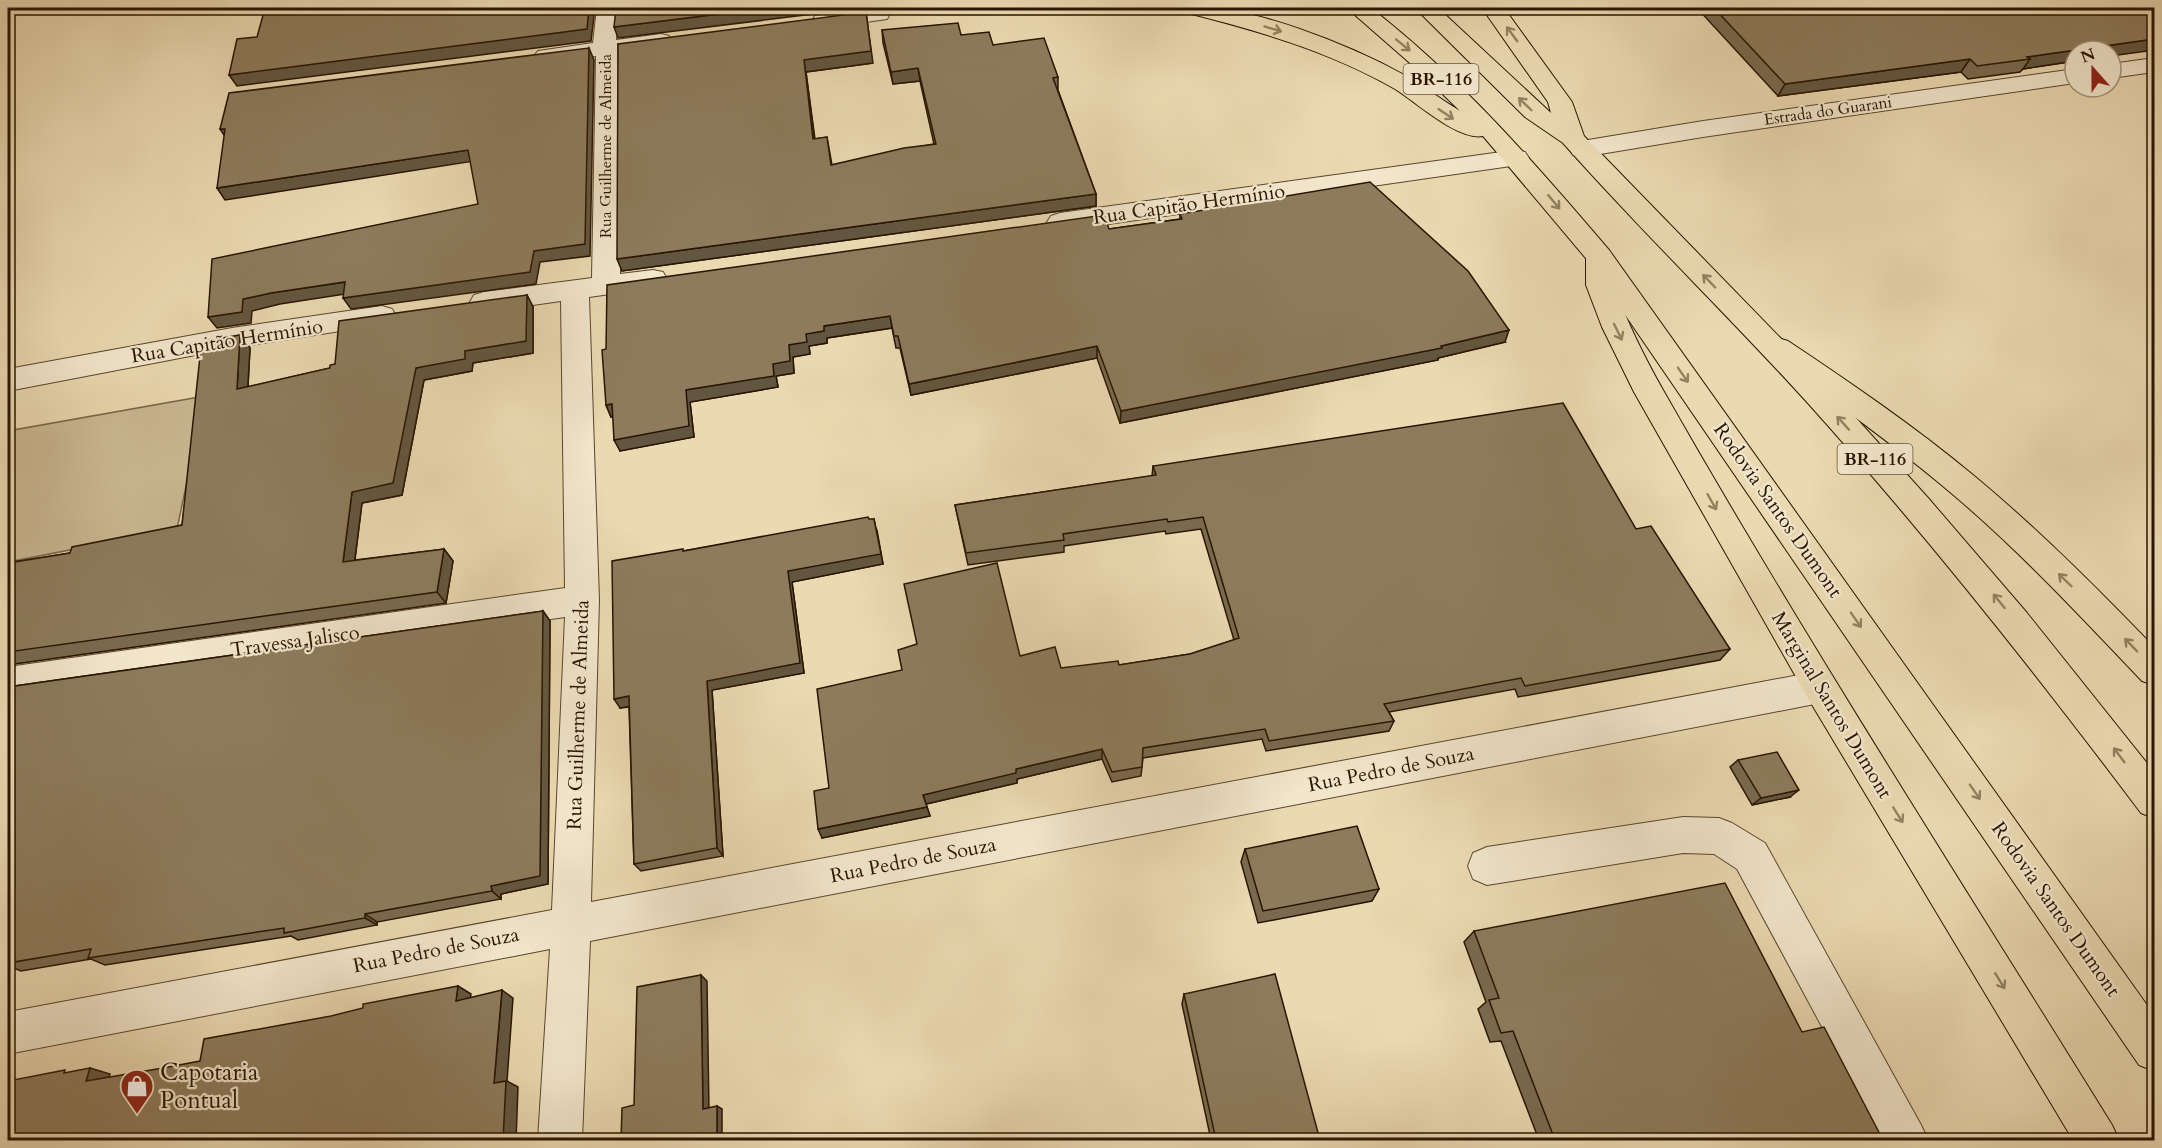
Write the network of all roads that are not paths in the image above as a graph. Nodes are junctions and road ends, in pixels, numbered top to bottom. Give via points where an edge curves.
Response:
1 (608, 8) edge
2 (1196, 8) edge
3 (1358, 8) edge
4 (1426, 8) edge
5 (1493, 8) edge
6 (879, 14) dead end
7 (797, 25) edge
8 (679, 39) edge
9 (608, 48) junction
10 (526, 58) edge
11 (2154, 65) edge
12 (2123, 69) edge
13 (2063, 78) edge
14 (1494, 133) junction
15 (1577, 144) junction
16 (1516, 158) junction
17 (1031, 226) edge
18 (1599, 256) junction
19 (677, 276) edge
20 (590, 288) junction
21 (459, 305) edge
22 (403, 313) edge
23 (1767, 340) junction
24 (8, 380) edge
25 (582, 600) junction
26 (2154, 670) edge
27 (8, 682) edge
28 (1820, 687) junction
29 (2154, 801) edge
30 (1487, 866) dead end
31 (572, 924) junction
32 (8, 1033) edge
33 (2154, 1050) edge
34 (560, 1140) edge
35 (1906, 1140) edge
36 (2097, 1140) edge

1 - 9 street, Rua Guilherme de Almeida via 604,42
2 -> 14 main road via 1338,52 1397,80 1458,122
3 -> 14 main road, Rodovia Santos Dumont / BR-116 via 1415,54
15 -> 4 main road, BR-116 via 1534,112
15 -> 5 main road via 1560,102
6 - 7 street
8 - 9 street
9 - 10 street
9 - 20 street, Rua Guilherme de Almeida
11 - 12 street
13 - 15 street, Estrada do Guarani
14 - 16 main road, Rodovia Santos Dumont / BR-116
23 -> 15 main road, BR-116
16 - 17 street, Rua Capitão Hermínio
16 -> 18 main road, Rodovia Santos Dumont / BR-116
18 -> 28 main road, Marginal Santos Dumont via 1600,285 1649,392
18 -> 33 main road, Rodovia Santos Dumont / BR-116
19 - 20 street
20 - 21 street
20 - 25 street, Rua Guilherme de Almeida
22 - 24 street, Rua Capitão Hermínio via 232,338
26 -> 23 main road, BR-116 via 2024,539 1934,460
29 -> 23 main road, BR-116 via 1995,597
25 - 27 street, Travessa Jalisco
25 - 31 street, Rua Guilherme de Almeida
28 - 31 street, Rua Pedro de Souza
28 -> 36 main road, Marginal Santos Dumont
30 - 35 street via 1683,835 1719,836 1751,856
31 - 32 street, Rua Pedro de Souza
31 - 34 street, Rua Guilherme de Almeida

